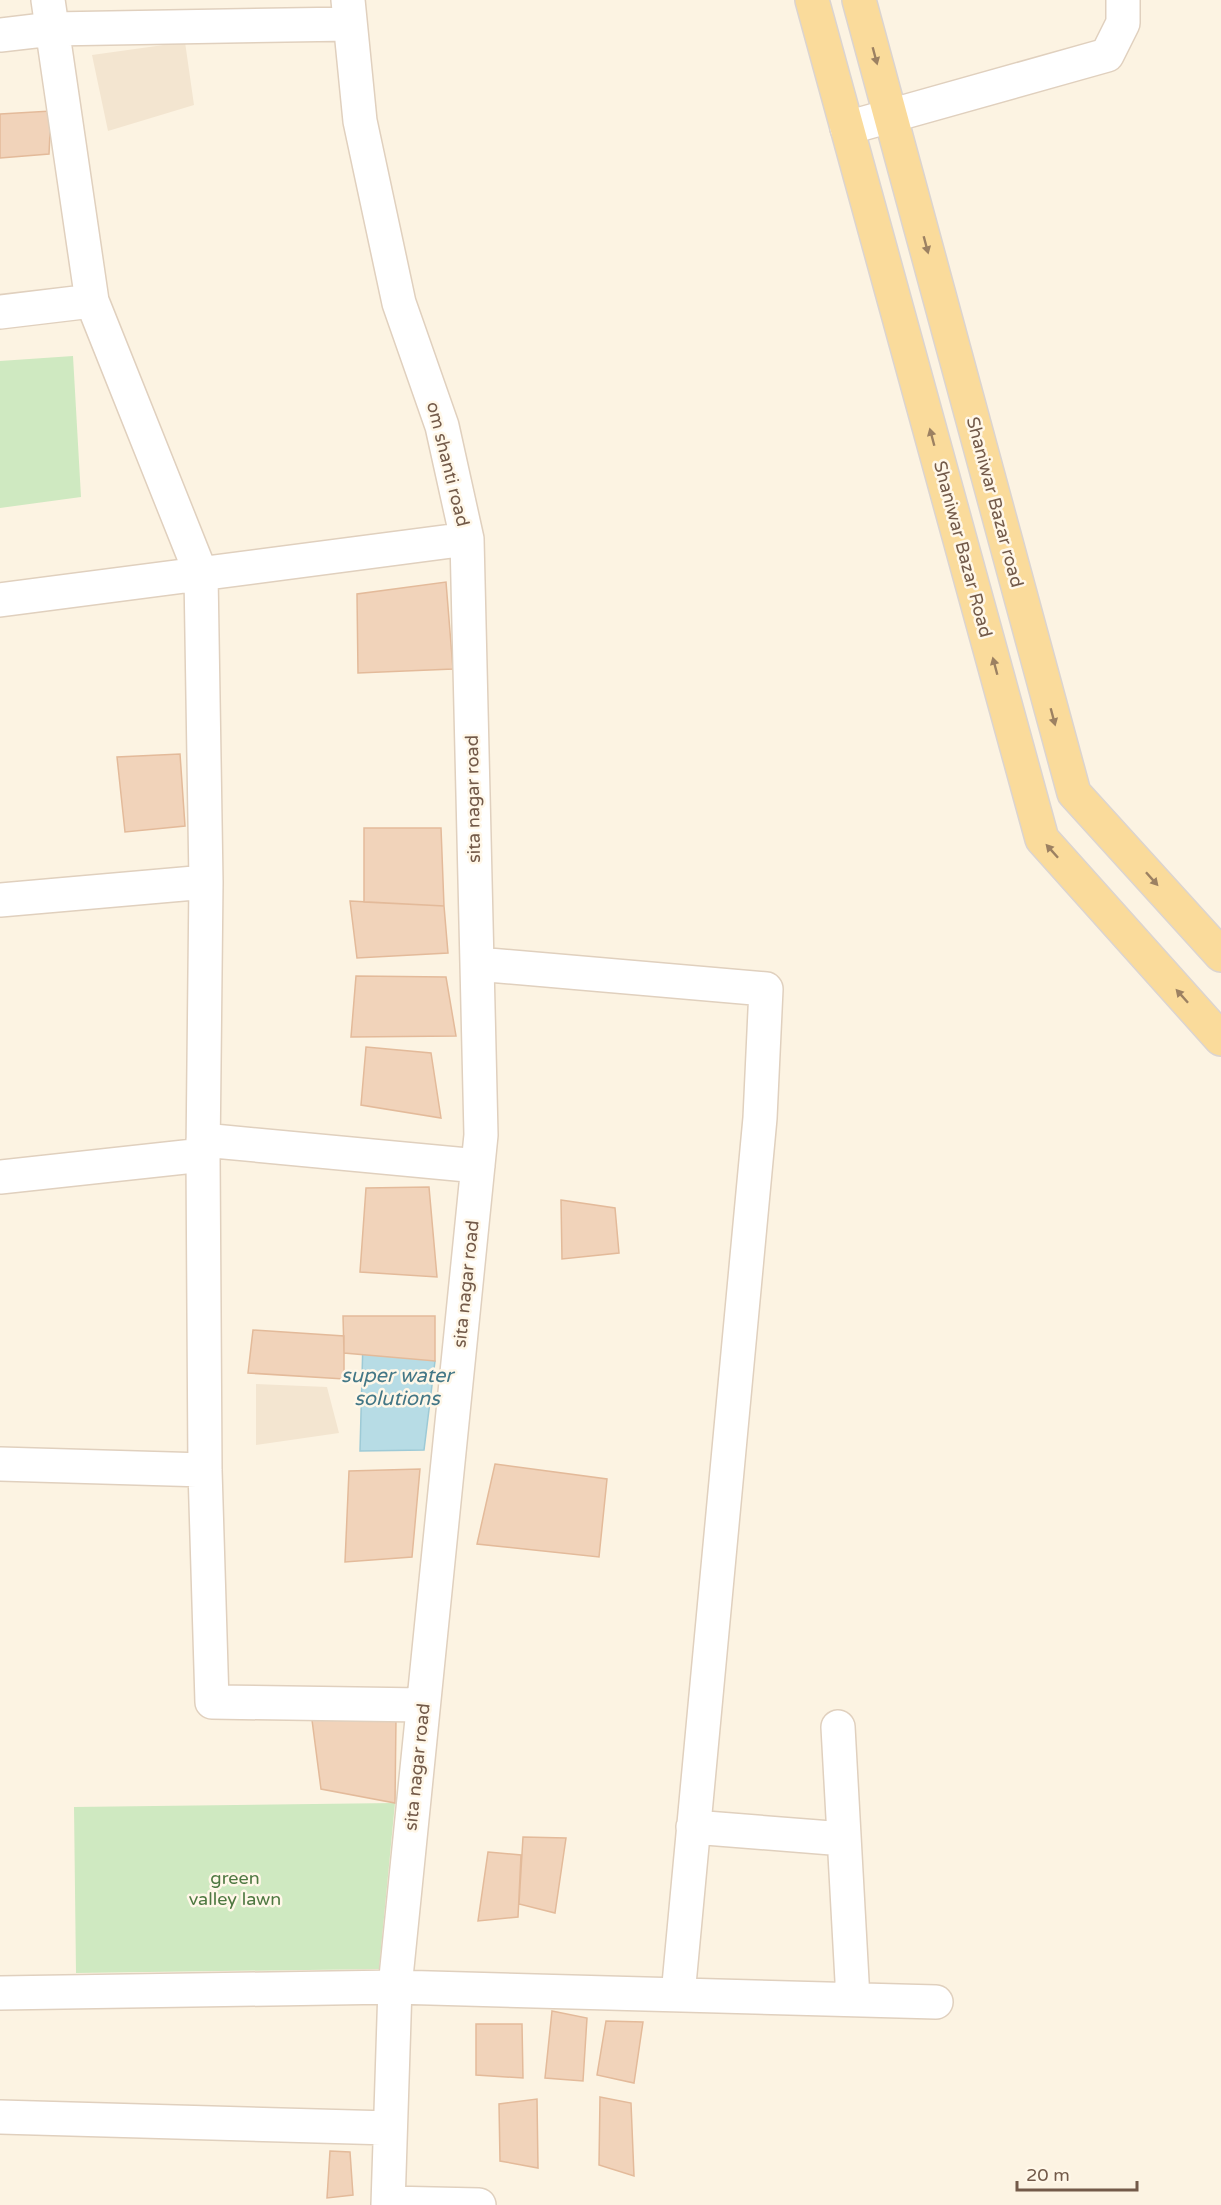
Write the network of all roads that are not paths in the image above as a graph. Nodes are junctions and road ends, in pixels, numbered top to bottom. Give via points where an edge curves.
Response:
1 (812, 0) edge
2 (859, 0) edge
3 (1123, 0) edge
4 (349, 12) edge
5 (50, 15) edge
6 (0, 35) edge
7 (891, 116) junction
8 (847, 128) junction
9 (92, 301) junction
10 (0, 312) edge
11 (467, 539) junction
12 (201, 574) junction
13 (0, 600) edge
14 (206, 882) junction
15 (0, 900) edge
16 (1221, 955) edge
17 (477, 964) junction
18 (1221, 1040) edge
19 (203, 1148) junction
20 (478, 1166) junction
21 (0, 1177) edge
22 (0, 1464) edge
23 (205, 1470) junction
24 (423, 1705) junction
25 (838, 1727) dead end
26 (693, 1827) junction
27 (844, 1839) junction
28 (394, 1987) junction
29 (0, 1993) edge
30 (678, 1995) junction
31 (853, 1999) junction
32 (936, 2002) dead end
33 (0, 2117) edge
34 (390, 2128) junction
35 (388, 2204) edge
36 (479, 2205) edge

1 - 8 main road, Shaniwar Bazar Road
2 -> 7 main road, Shaniwar Bazar road
3 - 7 street via 1123,23 1107,56
4 - 5 street
4 - 11 street, om shanti road via 360,121 399,303 442,426
5 - 6 street
5 - 9 street
7 - 8 street
7 -> 16 main road, Shaniwar Bazar road via 1074,793
18 -> 8 main road, Shaniwar Bazar Road via 1042,840
9 - 10 street
9 - 12 street
11 - 12 street, om shanti road
11 - 17 street, sita nagar road
12 - 13 street, om shanti road
12 - 14 street
14 - 15 street
14 - 19 street
17 - 20 street, sita nagar road via 481,1135
17 - 26 street via 765,989 760,1118
19 - 20 street
19 - 21 street
19 - 23 street
20 - 24 street, sita nagar road
22 - 23 street
23 - 24 street via 212,1702
24 - 28 street, sita nagar road
25 - 27 street
26 - 27 street
26 - 30 street
27 - 31 street
28 - 29 street
28 - 30 street
28 - 34 street, sita nagar road
30 - 31 street
31 - 32 street
33 - 34 street
34 - 35 street, sita nagar road
35 - 36 street

